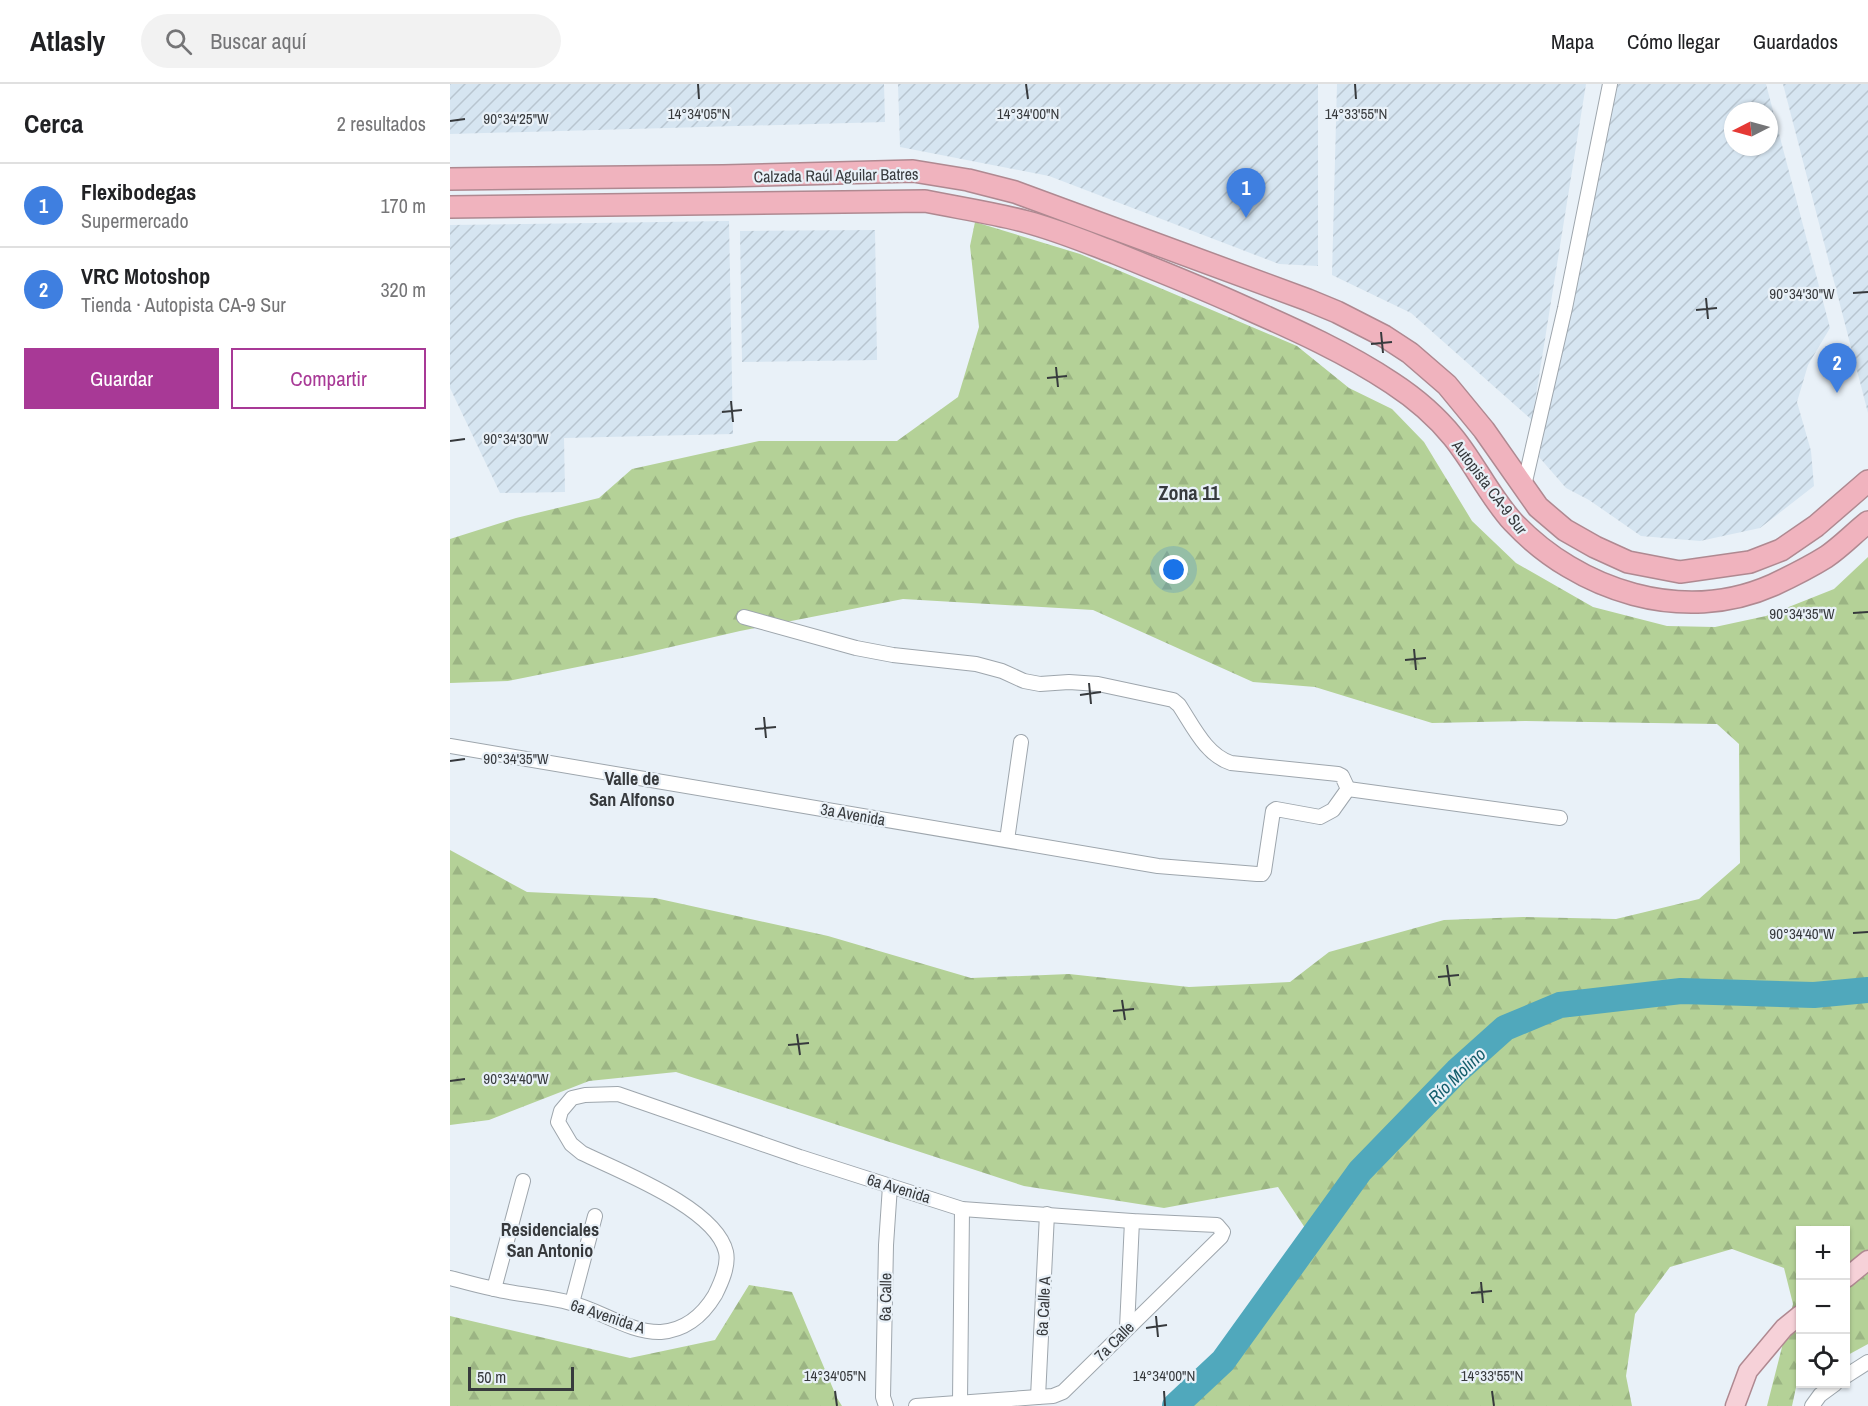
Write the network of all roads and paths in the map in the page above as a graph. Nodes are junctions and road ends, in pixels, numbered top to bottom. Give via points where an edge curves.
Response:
1 (1610, 84) edge
2 (450, 179) edge
3 (450, 207) edge
4 (1308, 300) junction
5 (1289, 327) junction
6 (1868, 481) edge
7 (1524, 486) junction
8 (1868, 522) edge
9 (744, 617) dead end
10 (1021, 741) dead end
11 (450, 746) edge
12 (1348, 789) junction
13 (1560, 818) dead end
14 (1007, 840) junction
15 (572, 1098) joint
16 (523, 1181) dead end
17 (890, 1186) junction
18 (962, 1209) junction
19 (1047, 1214) junction
20 (595, 1216) dead end
21 (1132, 1221) junction
22 (1216, 1241) joint
23 (1868, 1260) edge
24 (1850, 1274) edge
25 (450, 1278) edge
26 (494, 1289) junction
27 (572, 1303) junction
28 (1796, 1318) edge
29 (1127, 1328) junction
30 (1868, 1362) edge
31 (1850, 1373) edge
32 (1829, 1388) edge
33 (1038, 1397) junction
34 (960, 1402) junction
35 (886, 1406) edge
36 (916, 1406) edge
37 (1735, 1406) edge
38 (1812, 1406) edge

1 - 7 street
2 - 4 highway, Calzada Raúl Aguilar Batres via 913,171 1015,192
3 - 5 highway, Calzada Raúl Aguilar Batres via 925,201 1055,230 1194,284
4 - 5 highway
4 - 7 highway, Autopista CA-9 Sur via 1384,336 1410,353 1439,378 1484,430
5 - 8 highway, Autopista CA-9 Sur via 1358,362 1420,403 1453,437 1511,520 1536,545 1575,571 1611,587 1649,599 1696,602 1737,597 1773,585 1826,556
6 - 7 highway, Autopista CA-9 Sur via 1781,550 1750,562 1680,572 1628,562 1595,547 1565,530 1538,507
9 - 12 street via 856,648 976,664 1024,681 1098,684 1173,700 1221,760 1338,774
10 - 14 street
11 - 14 street, 3a Avenida
12 - 13 street
12 - 14 street, 3a Avenida via 1333,810 1320,817 1273,811 1262,874 1158,866
15 - 17 street, 6a Avenida via 618,1094
15 - 27 street, 6a Avenida A via 558,1122 572,1144 582,1153 663,1191 692,1210 711,1228 726,1252 723,1281 710,1303 699,1317 676,1330 643,1330
16 - 26 street
17 - 18 street, 6a Avenida
17 - 35 street, 6a Calle via 883,1397
18 - 19 street, 6a Avenida
18 - 34 street
19 - 21 street, 6a Avenida
19 - 33 street, 6a Calle A
20 - 27 street
21 - 22 street, 6a Avenida via 1217,1225 1223,1232
21 - 29 street
22 - 29 street, 7a Calle
23 - 24 main road
25 - 26 street, 6a Avenida A
26 - 27 street, 6a Avenida A
28 - 37 main road via 1748,1371
29 - 33 street, 7a Calle via 1063,1392
30 - 31 street
32 - 38 street
33 - 34 street
34 - 36 street

